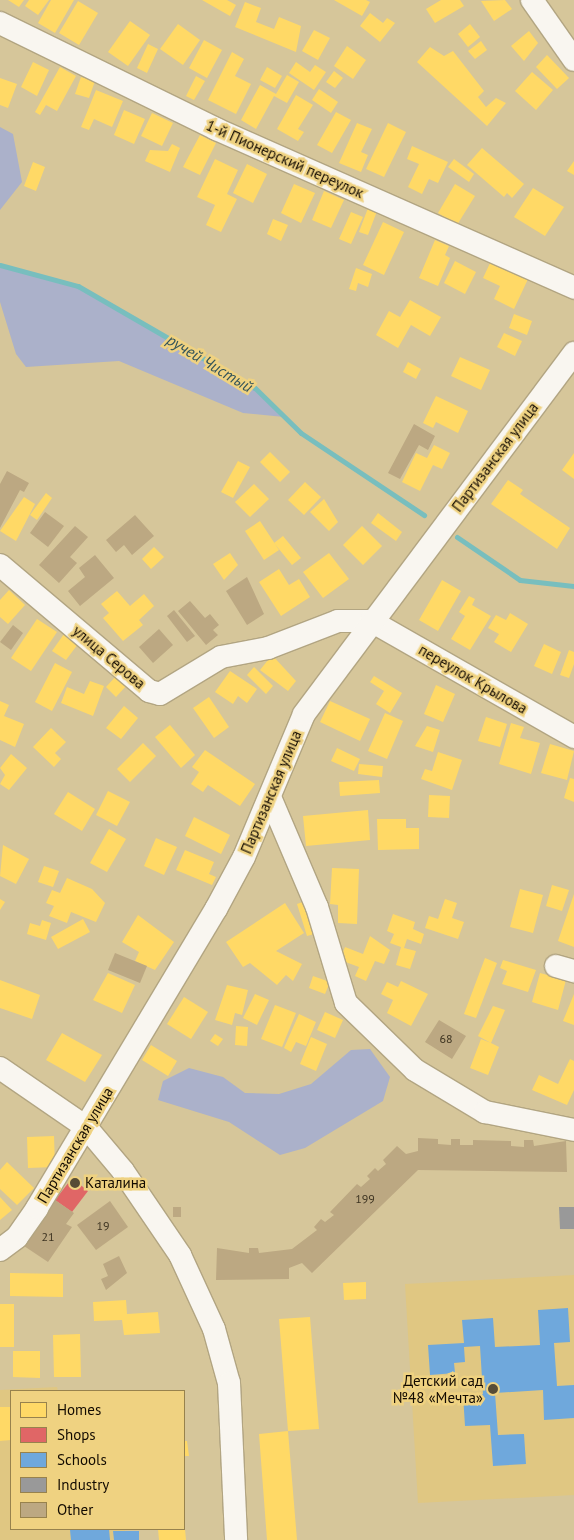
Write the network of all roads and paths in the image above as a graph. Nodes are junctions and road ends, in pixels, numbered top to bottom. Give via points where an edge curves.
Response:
1 (532, 0) edge
2 (0, 23) edge
3 (574, 60) edge
4 (574, 288) edge
5 (574, 353) edge
6 (0, 565) edge
7 (371, 621) junction
8 (574, 737) edge
9 (270, 797) junction
10 (0, 1068) edge
11 (86, 1127) junction
12 (574, 1130) edge
13 (0, 1250) edge
14 (236, 1540) edge

1 - 3 street
2 - 4 street, 1-й Пионерский переулок via 216,129
5 - 7 street, Партизанская улица
6 - 7 street, улица Серова via 149,691 160,694 221,657 268,648 338,621
7 - 8 street, переулок Крылова
7 - 9 street, Партизанская улица via 304,714
9 - 11 street, Партизанская улица via 216,909
9 - 12 street via 316,907 346,1004 415,1070 484,1112
10 - 11 street
11 - 13 street, Партизанская улица via 18,1237
11 - 14 street via 169,1235 214,1329 234,1418

